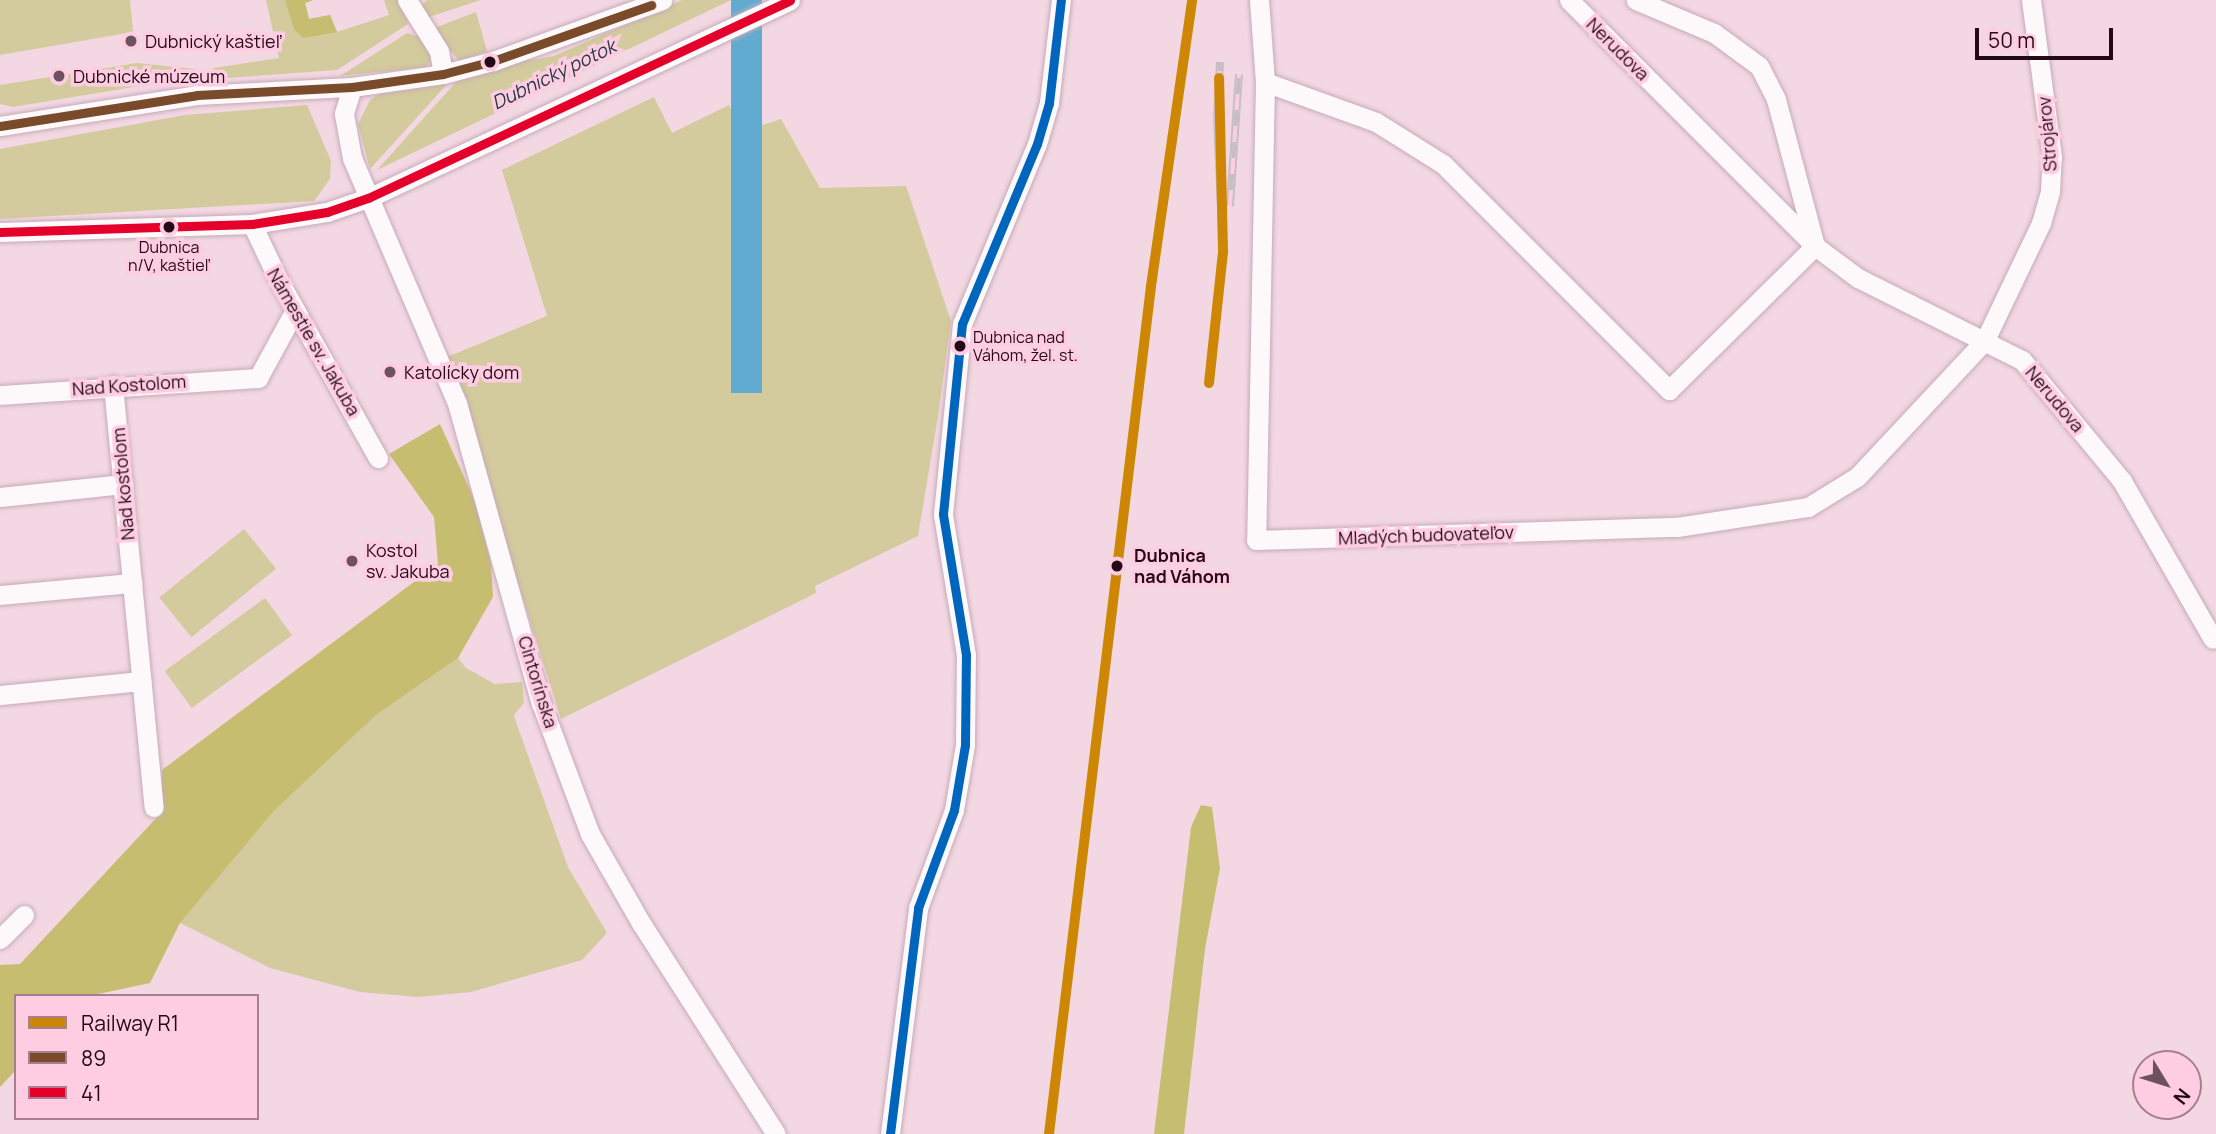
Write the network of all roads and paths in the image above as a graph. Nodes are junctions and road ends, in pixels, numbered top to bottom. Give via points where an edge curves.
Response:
1 (407, 0) edge
2 (662, 0) edge
3 (790, 0) edge
4 (1061, 0) edge
5 (1259, 0) edge
6 (1569, 0) edge
7 (1636, 0) edge
8 (2031, 0) edge
9 (443, 74) junction
10 (1265, 82) junction
11 (352, 87) junction
12 (0, 125) edge
13 (368, 198) junction
14 (253, 225) junction
15 (0, 232) edge
16 (1815, 246) junction
17 (295, 310) junction
18 (1985, 340) junction
19 (113, 384) junction
20 (0, 396) edge
21 (378, 458) dead end
22 (123, 484) junction
23 (0, 497) edge
24 (132, 583) junction
25 (0, 595) edge
26 (2213, 639) dead end
27 (141, 681) junction
28 (0, 695) edge
29 (154, 807) dead end
30 (24, 915) dead end
31 (0, 939) edge
32 (776, 1134) edge
33 (890, 1134) edge

1 - 9 street via 439,51
2 - 9 street via 620,18
3 - 13 street
4 - 33 street via 1049,103 1037,144 962,324 943,514 969,701 954,810 918,908
5 - 10 street, Mladých budovateľov
6 - 16 street, Nerudova
7 - 16 street via 1714,33 1759,66 1776,99
8 - 18 street, Strojárov via 2052,157 2050,191 2040,223
9 - 11 street
10 - 16 street via 1377,122 1443,164 1669,390
10 - 18 street, Mladých budovateľov via 1256,540 1677,527 1808,507 1857,477
11 - 12 street via 197,95
11 - 13 street, Cintorínska via 344,114 352,158
13 - 14 street via 316,215
13 - 32 street, Cintorínska via 457,403 541,703 590,834 641,923
14 - 15 street
14 - 17 street, Námestie sv. Jakuba
16 - 18 street, Nerudova via 1858,278
17 - 19 street, Nad Kostolom via 258,378
17 - 21 street, Námestie sv. Jakuba
18 - 26 street, Nerudova via 2022,360 2122,481
19 - 20 street, Nad Kostolom
19 - 22 street, Nad kostolom
22 - 23 street
22 - 24 street, Nad kostolom
24 - 25 street
24 - 27 street, Nad kostolom
27 - 28 street
27 - 29 street, Nad kostolom
30 - 31 street

